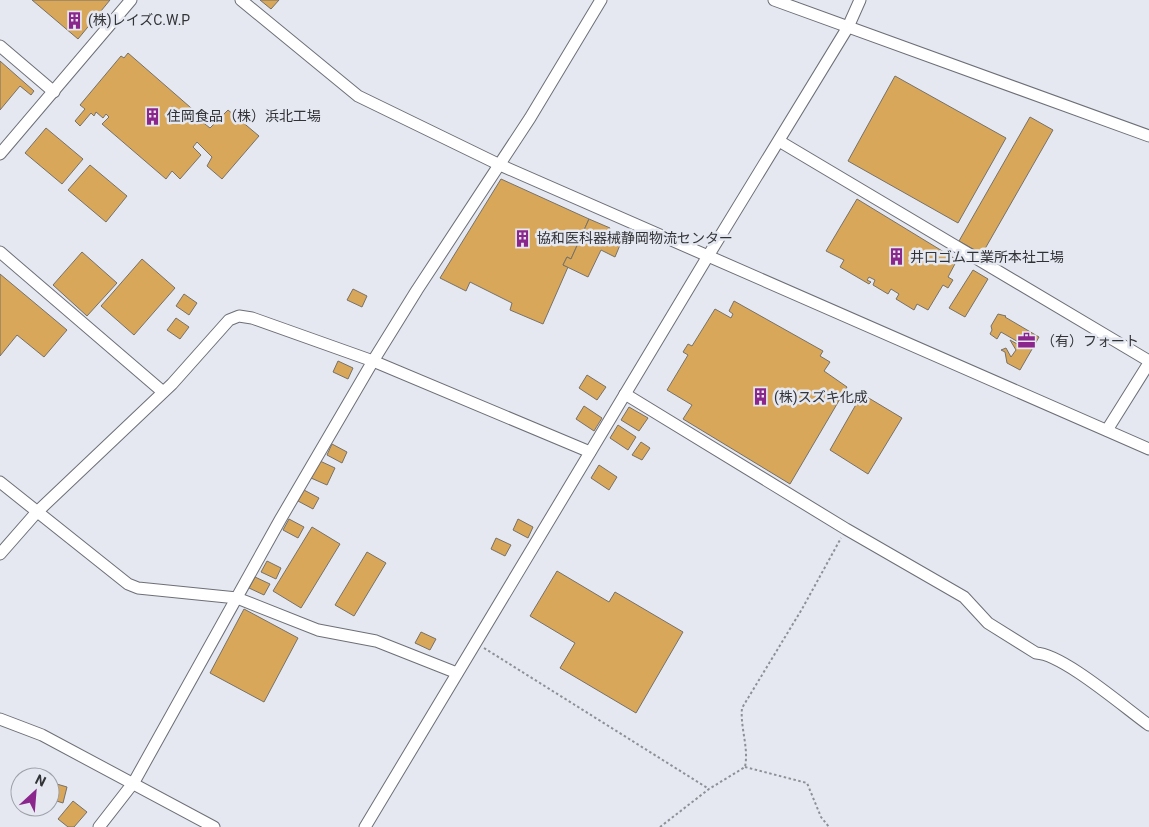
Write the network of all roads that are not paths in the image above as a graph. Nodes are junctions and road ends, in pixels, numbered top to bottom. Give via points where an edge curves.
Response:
1 (131, 0) edge
2 (241, 0) edge
3 (600, 0) edge
4 (774, 0) edge
5 (860, 0) edge
6 (848, 27) junction
7 (0, 46) edge
8 (54, 92) junction
9 (1149, 136) edge
10 (779, 141) junction
11 (0, 154) edge
12 (500, 165) junction
13 (0, 252) edge
14 (708, 256) junction
15 (373, 361) junction
16 (1149, 362) edge
17 (163, 392) junction
18 (625, 394) junction
19 (1108, 430) junction
20 (1149, 449) edge
21 (590, 452) junction
22 (0, 482) edge
23 (36, 513) junction
24 (0, 554) edge
25 (237, 598) junction
26 (457, 674) junction
27 (0, 719) edge
28 (1149, 726) edge
29 (134, 782) junction
30 (99, 827) edge
31 (214, 827) edge
32 (365, 827) edge

1 - 8 street
2 - 12 street via 358,96
3 - 12 street
4 - 6 street
5 - 6 street
6 - 9 street
6 - 10 street
7 - 8 street
8 - 11 street
10 - 14 street
10 - 16 street
12 - 14 street
12 - 15 street
13 - 17 street
14 - 18 street
14 - 19 street
15 - 17 street via 239,316 229,320
15 - 21 street
15 - 25 street
16 - 19 street
17 - 23 street
18 - 21 street
18 - 28 street via 964,597 988,623 1036,653 1044,653 1062,662
19 - 20 street
21 - 26 street
22 - 23 street
23 - 24 street
23 - 25 street via 128,584 138,588
25 - 26 street via 318,630 376,641
25 - 29 street
26 - 32 street
27 - 29 street via 42,734
29 - 30 street
29 - 31 street

